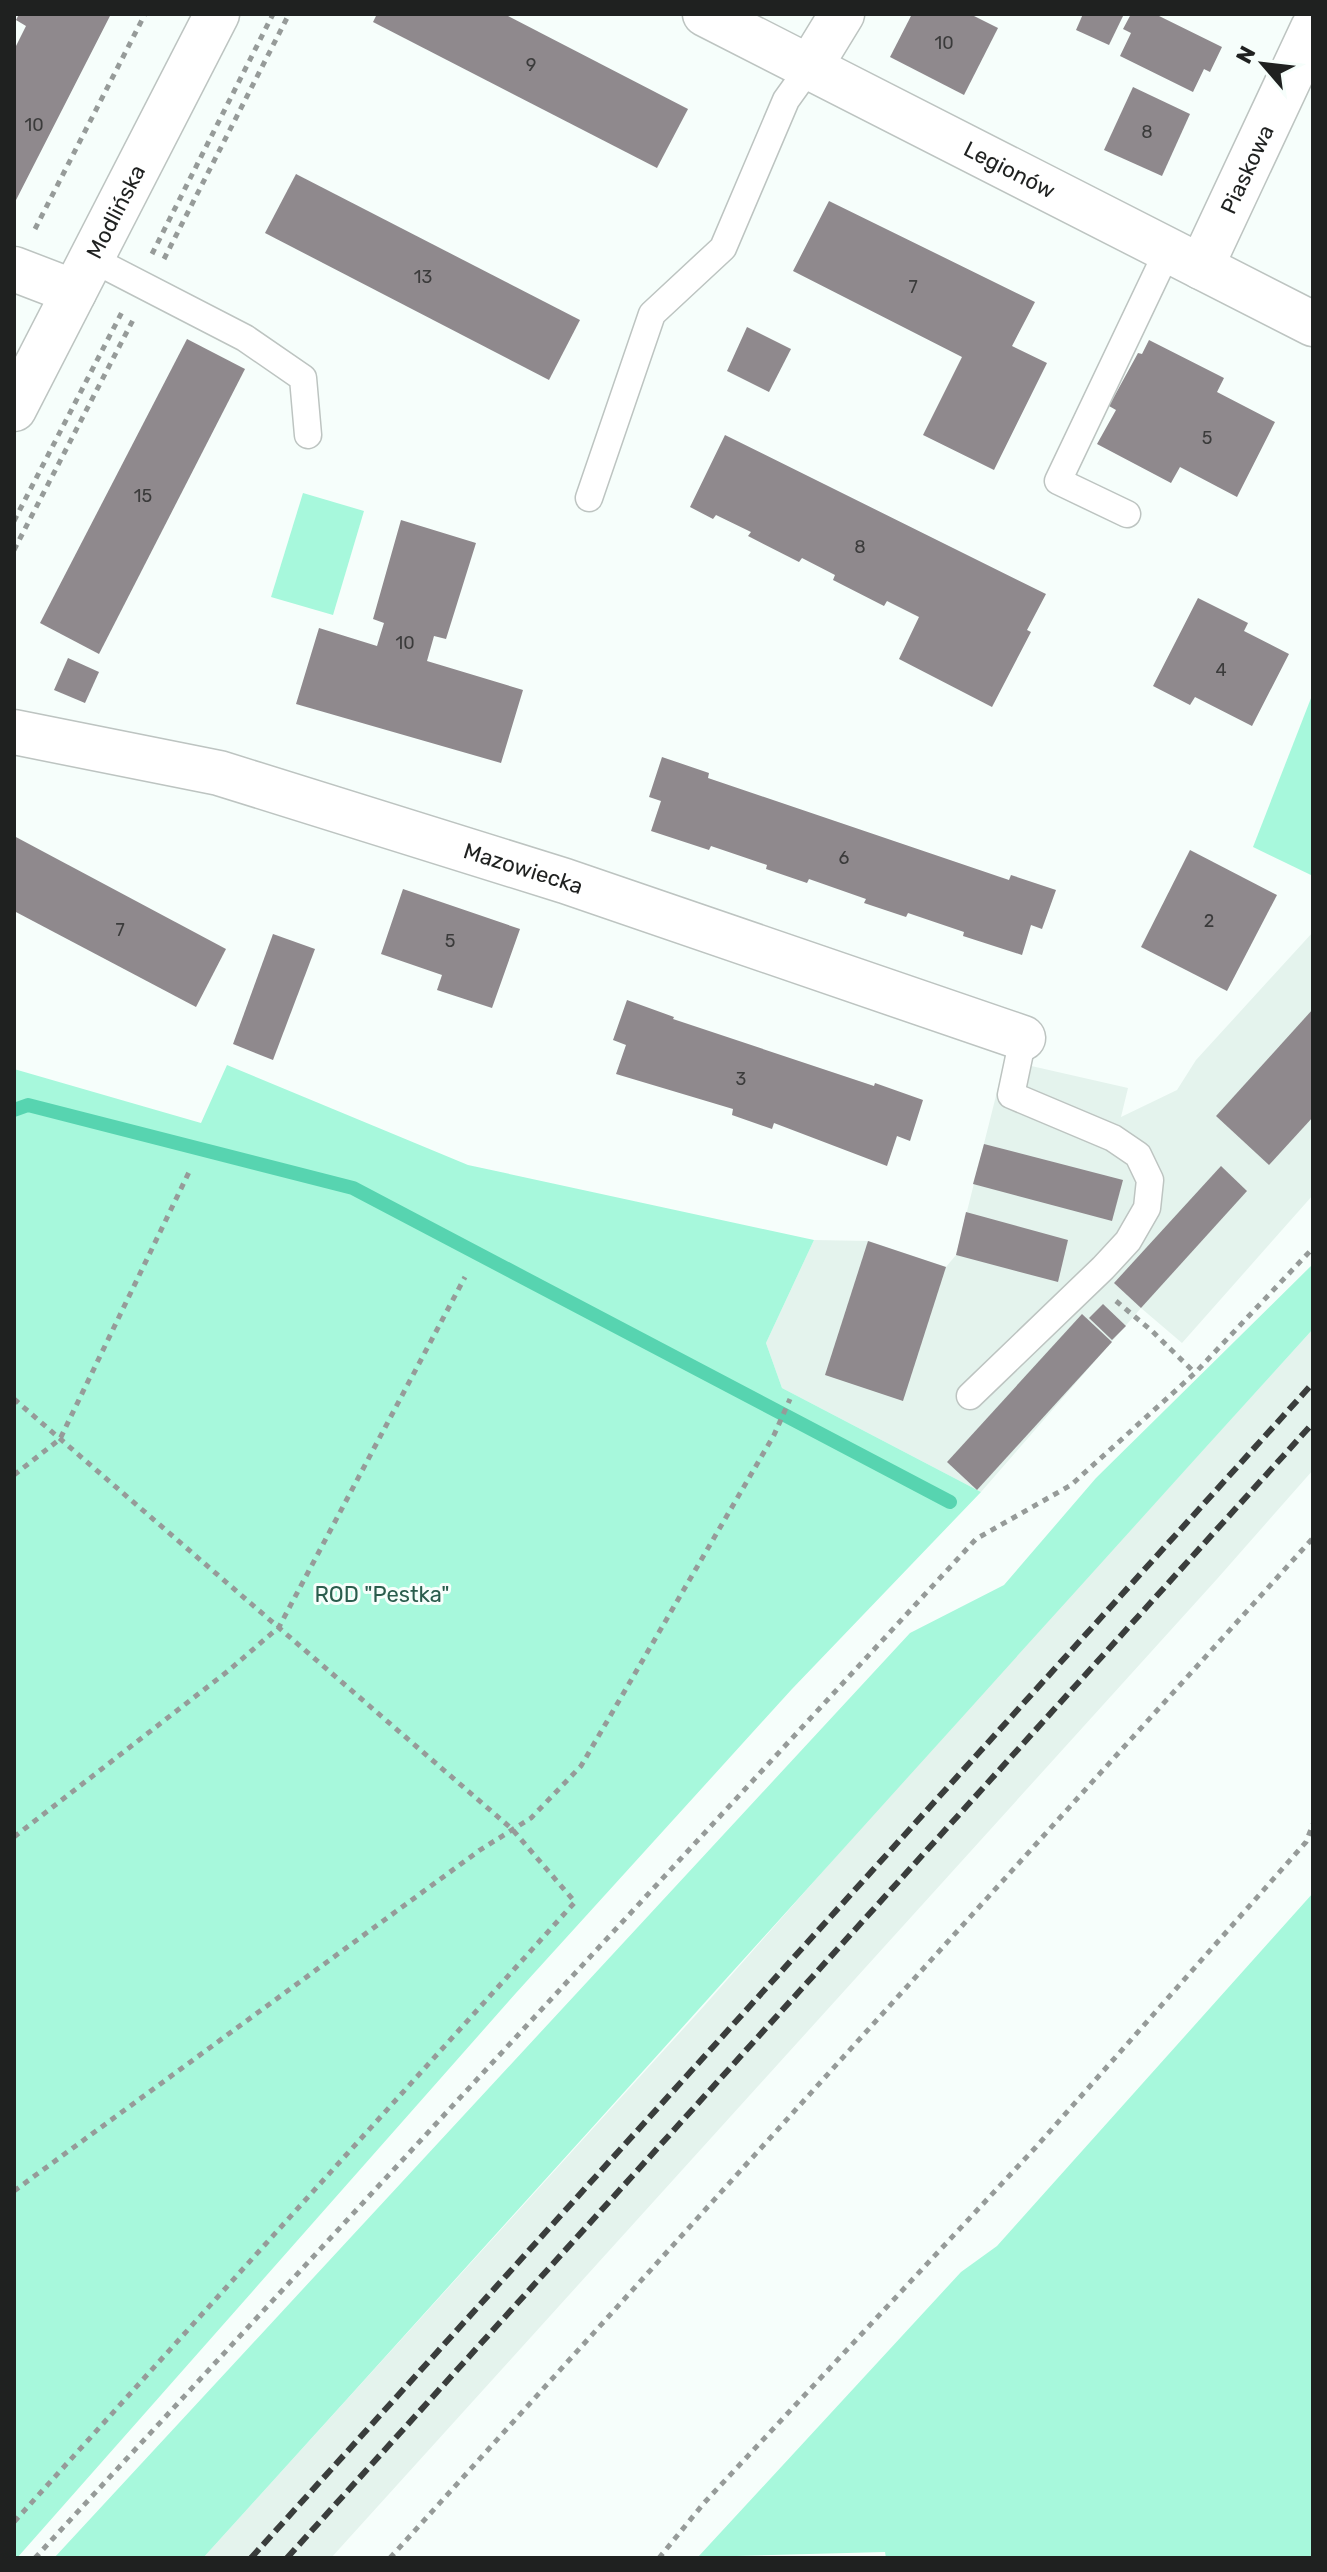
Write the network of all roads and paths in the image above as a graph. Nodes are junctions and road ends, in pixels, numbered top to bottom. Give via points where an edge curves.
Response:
1 (145, 14) edge
2 (217, 14) edge
3 (705, 14) edge
4 (842, 14) edge
5 (1313, 28) edge
6 (809, 68) junction
7 (1185, 259) junction
8 (14, 269) edge
9 (83, 275) junction
10 (1313, 324) edge
11 (14, 409) edge
12 (308, 435) dead end
13 (589, 498) dead end
14 (1127, 514) dead end
15 (14, 732) edge
16 (1023, 1038) joint
17 (191, 1168) dead end
18 (1313, 1248) edge
19 (465, 1277) dead end
20 (1091, 1280) junction
21 (1195, 1373) junction
22 (970, 1396) dead end
23 (14, 1399) edge
24 (790, 1399) dead end
25 (60, 1439) junction
26 (14, 1475) edge
27 (1313, 1538) edge
28 (279, 1627) junction
29 (1313, 1824) edge
30 (512, 1829) junction
31 (14, 1837) edge
32 (14, 2191) edge
33 (14, 2522) edge
34 (35, 2558) edge
35 (390, 2558) edge
36 (659, 2558) edge

1 - 8 path
2 - 9 street, Modlińska
3 - 6 street, Legionów
4 - 6 street
5 - 7 street, Piaskowa
6 - 7 street, Legionów
6 - 13 lane via 786,100 723,248 652,314
7 - 10 street, Legionów
7 - 14 lane via 1058,481
8 - 9 street
9 - 11 street, Modlińska
9 - 12 lane via 245,338 303,378
15 - 16 street, Mazowiecka via 234,778 565,881
16 - 20 lane via 1011,1095 1113,1138 1138,1155 1150,1180 1147,1208 1128,1241
17 - 25 path
18 - 21 path
19 - 28 path
20 - 21 path
20 - 22 lane
21 - 34 path via 1071,1485 976,1539
23 - 25 path
24 - 30 path via 581,1766 531,1818
25 - 26 path
25 - 28 path
27 - 35 path
28 - 30 path
28 - 31 path
29 - 36 path via 1306,1842 1046,2135
30 - 32 path
30 - 33 path via 575,1902

